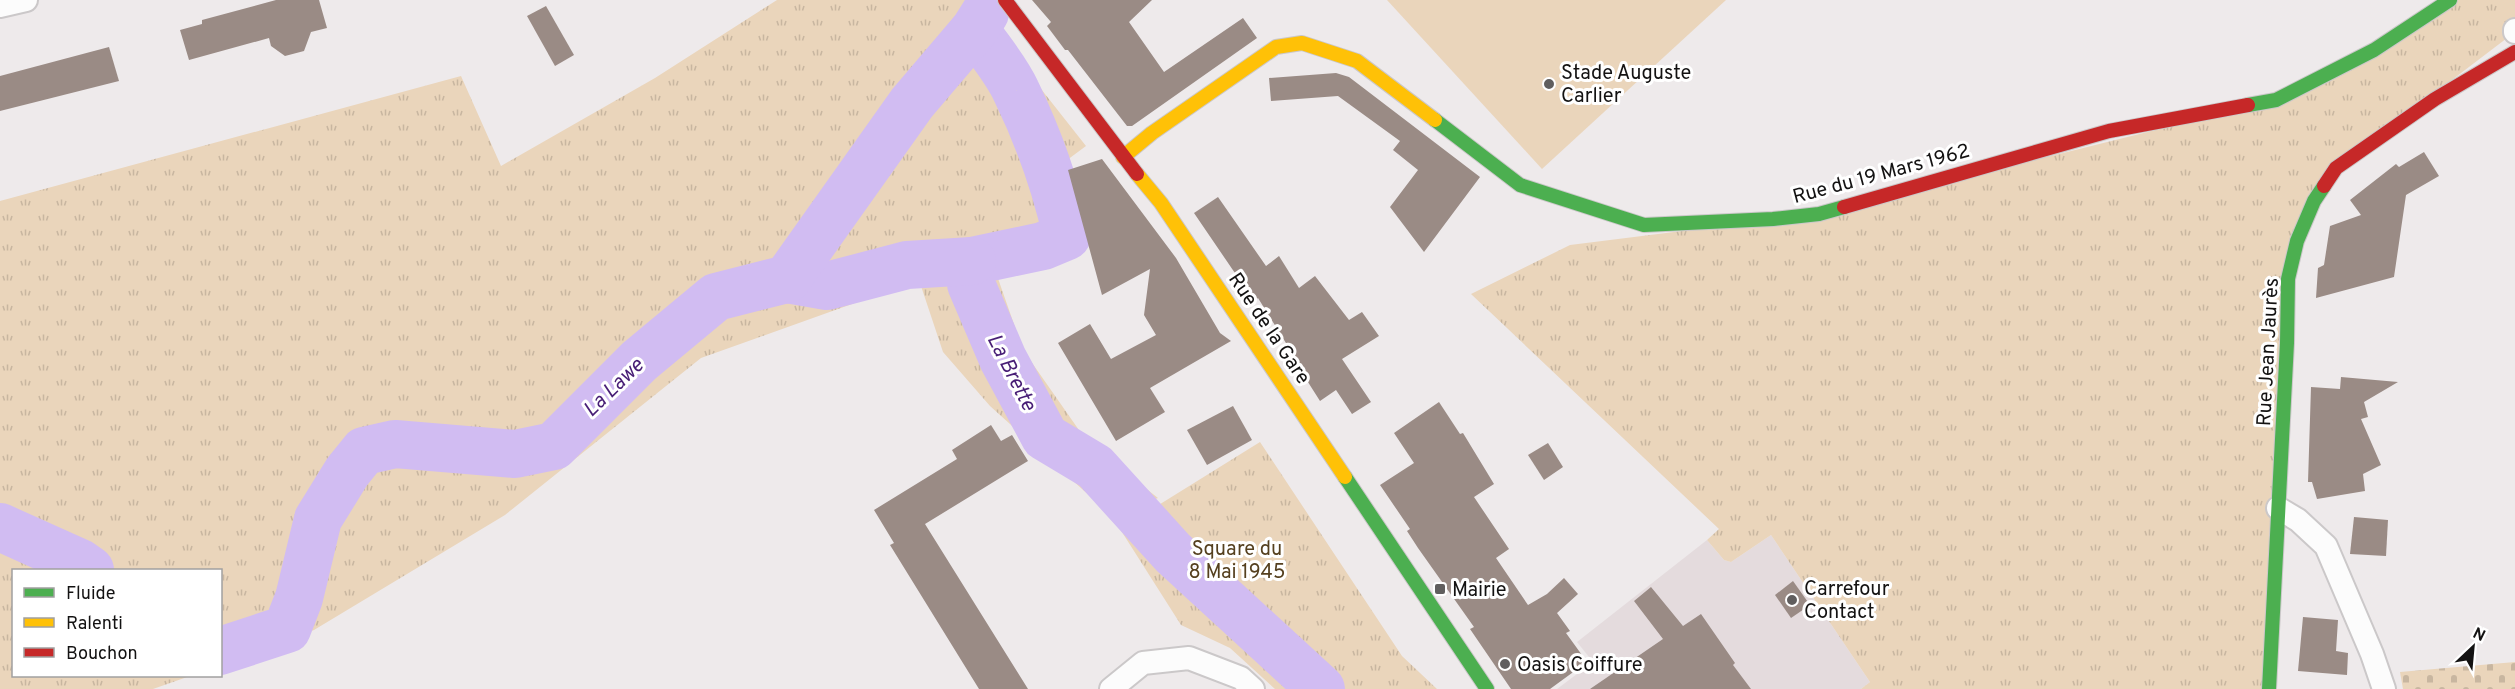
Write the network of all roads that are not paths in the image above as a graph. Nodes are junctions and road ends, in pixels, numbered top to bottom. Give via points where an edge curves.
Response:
1 (26, 0) edge
2 (1005, 0) edge
3 (2450, 0) edge
4 (0, 6) edge
5 (2515, 52) edge
6 (1123, 157) junction
7 (2278, 508) junction
8 (1111, 689) edge
9 (1253, 689) edge
10 (1487, 689) edge
11 (2269, 689) edge
12 (2384, 689) edge

1 - 4 street
2 - 6 main road, Rue de la Gare
3 - 6 main road, Rue du 19 Mars 1962 via 2374,50 2276,100 2109,131 1819,213 1773,219 1644,225 1520,185 1357,61 1302,43 1275,47
5 - 7 main road, Rue Jean Jaurès via 2435,99 2336,168 2314,201 2297,241 2288,279
6 - 10 main road, Rue de la Gare via 1161,202
7 - 11 main road, Rue Jean Jaurès
7 - 12 street via 2298,520 2326,546
8 - 9 street via 1143,663 1189,658 1242,678

